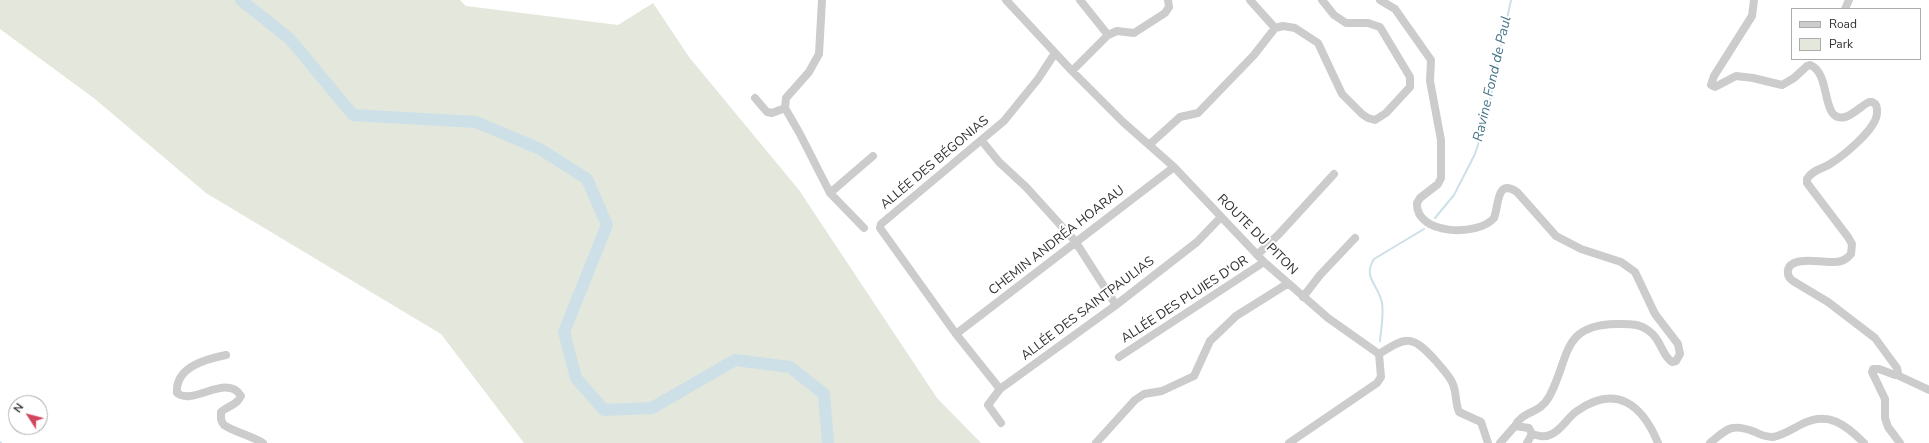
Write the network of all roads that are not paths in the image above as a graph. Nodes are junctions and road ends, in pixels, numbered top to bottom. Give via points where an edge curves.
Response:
1 (822, 0) edge
2 (1006, 0) edge
3 (1080, 0) edge
4 (1168, 0) edge
5 (1250, 0) edge
6 (1322, 0) edge
7 (1380, 0) edge
8 (1754, 0) edge
9 (1275, 28) junction
10 (1108, 35) junction
11 (1055, 53) junction
12 (1072, 71) junction
13 (755, 98) dead end
14 (785, 108) junction
15 (982, 141) junction
16 (1149, 145) junction
17 (873, 156) dead end
18 (1174, 167) junction
19 (1334, 174) dead end
20 (830, 193) junction
21 (1221, 217) junction
22 (864, 228) dead end
23 (1356, 238) dead end
24 (1075, 242) junction
25 (1257, 254) junction
26 (1264, 262) junction
27 (1287, 284) junction
28 (1303, 297) junction
29 (1116, 305) junction
30 (956, 334) junction
31 (1379, 354) junction
32 (226, 355) dead end
33 (1119, 357) dead end
34 (1897, 375) junction
35 (1000, 389) junction
36 (1929, 390) edge
37 (1001, 423) dead end
38 (1515, 426) junction
39 (1532, 434) junction
40 (263, 443) edge
41 (1096, 443) edge
42 (1289, 443) edge
43 (1488, 443) edge
44 (1500, 443) edge
45 (1527, 443) edge
46 (1658, 443) edge
47 (1710, 443) edge
48 (1864, 443) edge
49 (1900, 443) edge

1 - 14 street via 819,54 809,72 786,98
2 - 11 street, ROUTE DU PITON
3 - 10 street
4 - 10 street via 1168,11 1134,33 1117,31
5 - 9 street
6 - 9 street via 1334,15 1346,23 1368,23 1380,27 1410,77 1411,82 1407,91 1381,117 1374,120 1368,118 1342,94 1315,40 1289,26
7 - 38 street via 1395,9 1430,60 1431,88 1441,140 1441,178 1417,203 1418,212 1423,219 1442,228 1481,228 1494,218 1500,192 1505,188 1512,188 1556,236 1580,249 1621,262 1635,272 1655,314 1678,344 1679,357 1672,362 1667,358 1660,341 1642,327 1624,323 1591,327 1580,334 1568,350 1553,389 1542,407 1523,416
8 - 34 street via 1752,16 1714,76 1711,85 1715,87 1736,76 1782,85 1810,66 1821,75 1829,109 1833,115 1845,117 1869,102 1877,106 1876,122 1865,135 1831,164 1810,174 1807,179 1807,183 1848,237 1852,244 1851,254 1836,262 1796,262 1790,266 1788,277 1828,302 1875,338 1896,368
9 - 16 street via 1254,55 1198,113 1180,117
10 - 12 street
11 - 12 street, ROUTE DU PITON
11 - 15 street, ALLÉE DES BÉGONIAS via 1004,121
12 - 16 street, ROUTE DU PITON
13 - 14 street via 767,112 772,113
14 - 20 street
15 - 24 street
15 - 30 street, ALLÉE DES BÉGONIAS via 881,224 880,228
16 - 18 street, ROUTE DU PITON
17 - 20 street
18 - 21 street, ROUTE DU PITON
18 - 24 street, CHEMIN ANDRÉA HOARAU
19 - 25 street
20 - 22 street
21 - 25 street, ROUTE DU PITON
21 - 29 street, ALLÉE DES SAINTPAULIAS via 1197,242
23 - 28 street via 1320,275
24 - 29 street
24 - 30 street, CHEMIN ANDRÉA HOARAU
25 - 26 street, ROUTE DU PITON
26 - 27 street, ROUTE DU PITON
26 - 33 street, ALLÉE DES PLUIES D'OR
27 - 28 street, ROUTE DU PITON
27 - 41 street via 1236,316 1210,341 1194,376 1162,391 1144,394 1135,400
28 - 31 street, ROUTE DU PITON via 1349,335
29 - 35 street, ALLÉE DES SAINTPAULIAS
30 - 35 street, ALLÉE DES BÉGONIAS
31 - 42 street via 1381,377 1377,383
31 - 43 street via 1395,343 1417,342 1452,382 1459,412 1481,422
32 - 40 street via 197,363 184,372 176,386 177,392 189,397 219,388 237,391 240,398 221,412 221,419 224,425
34 - 36 street
34 - 49 street via 1877,368 1872,370 1873,378 1885,399 1885,418 1888,427
35 - 37 street, ALLÉE DES SAINTPAULIAS via 988,405
38 - 39 street via 1529,428
38 - 44 street
39 - 45 street
39 - 46 street via 1552,434 1572,415 1590,403 1613,398 1625,402 1638,412
47 - 48 street via 1722,433 1736,427 1744,427 1773,437 1820,418 1836,421

